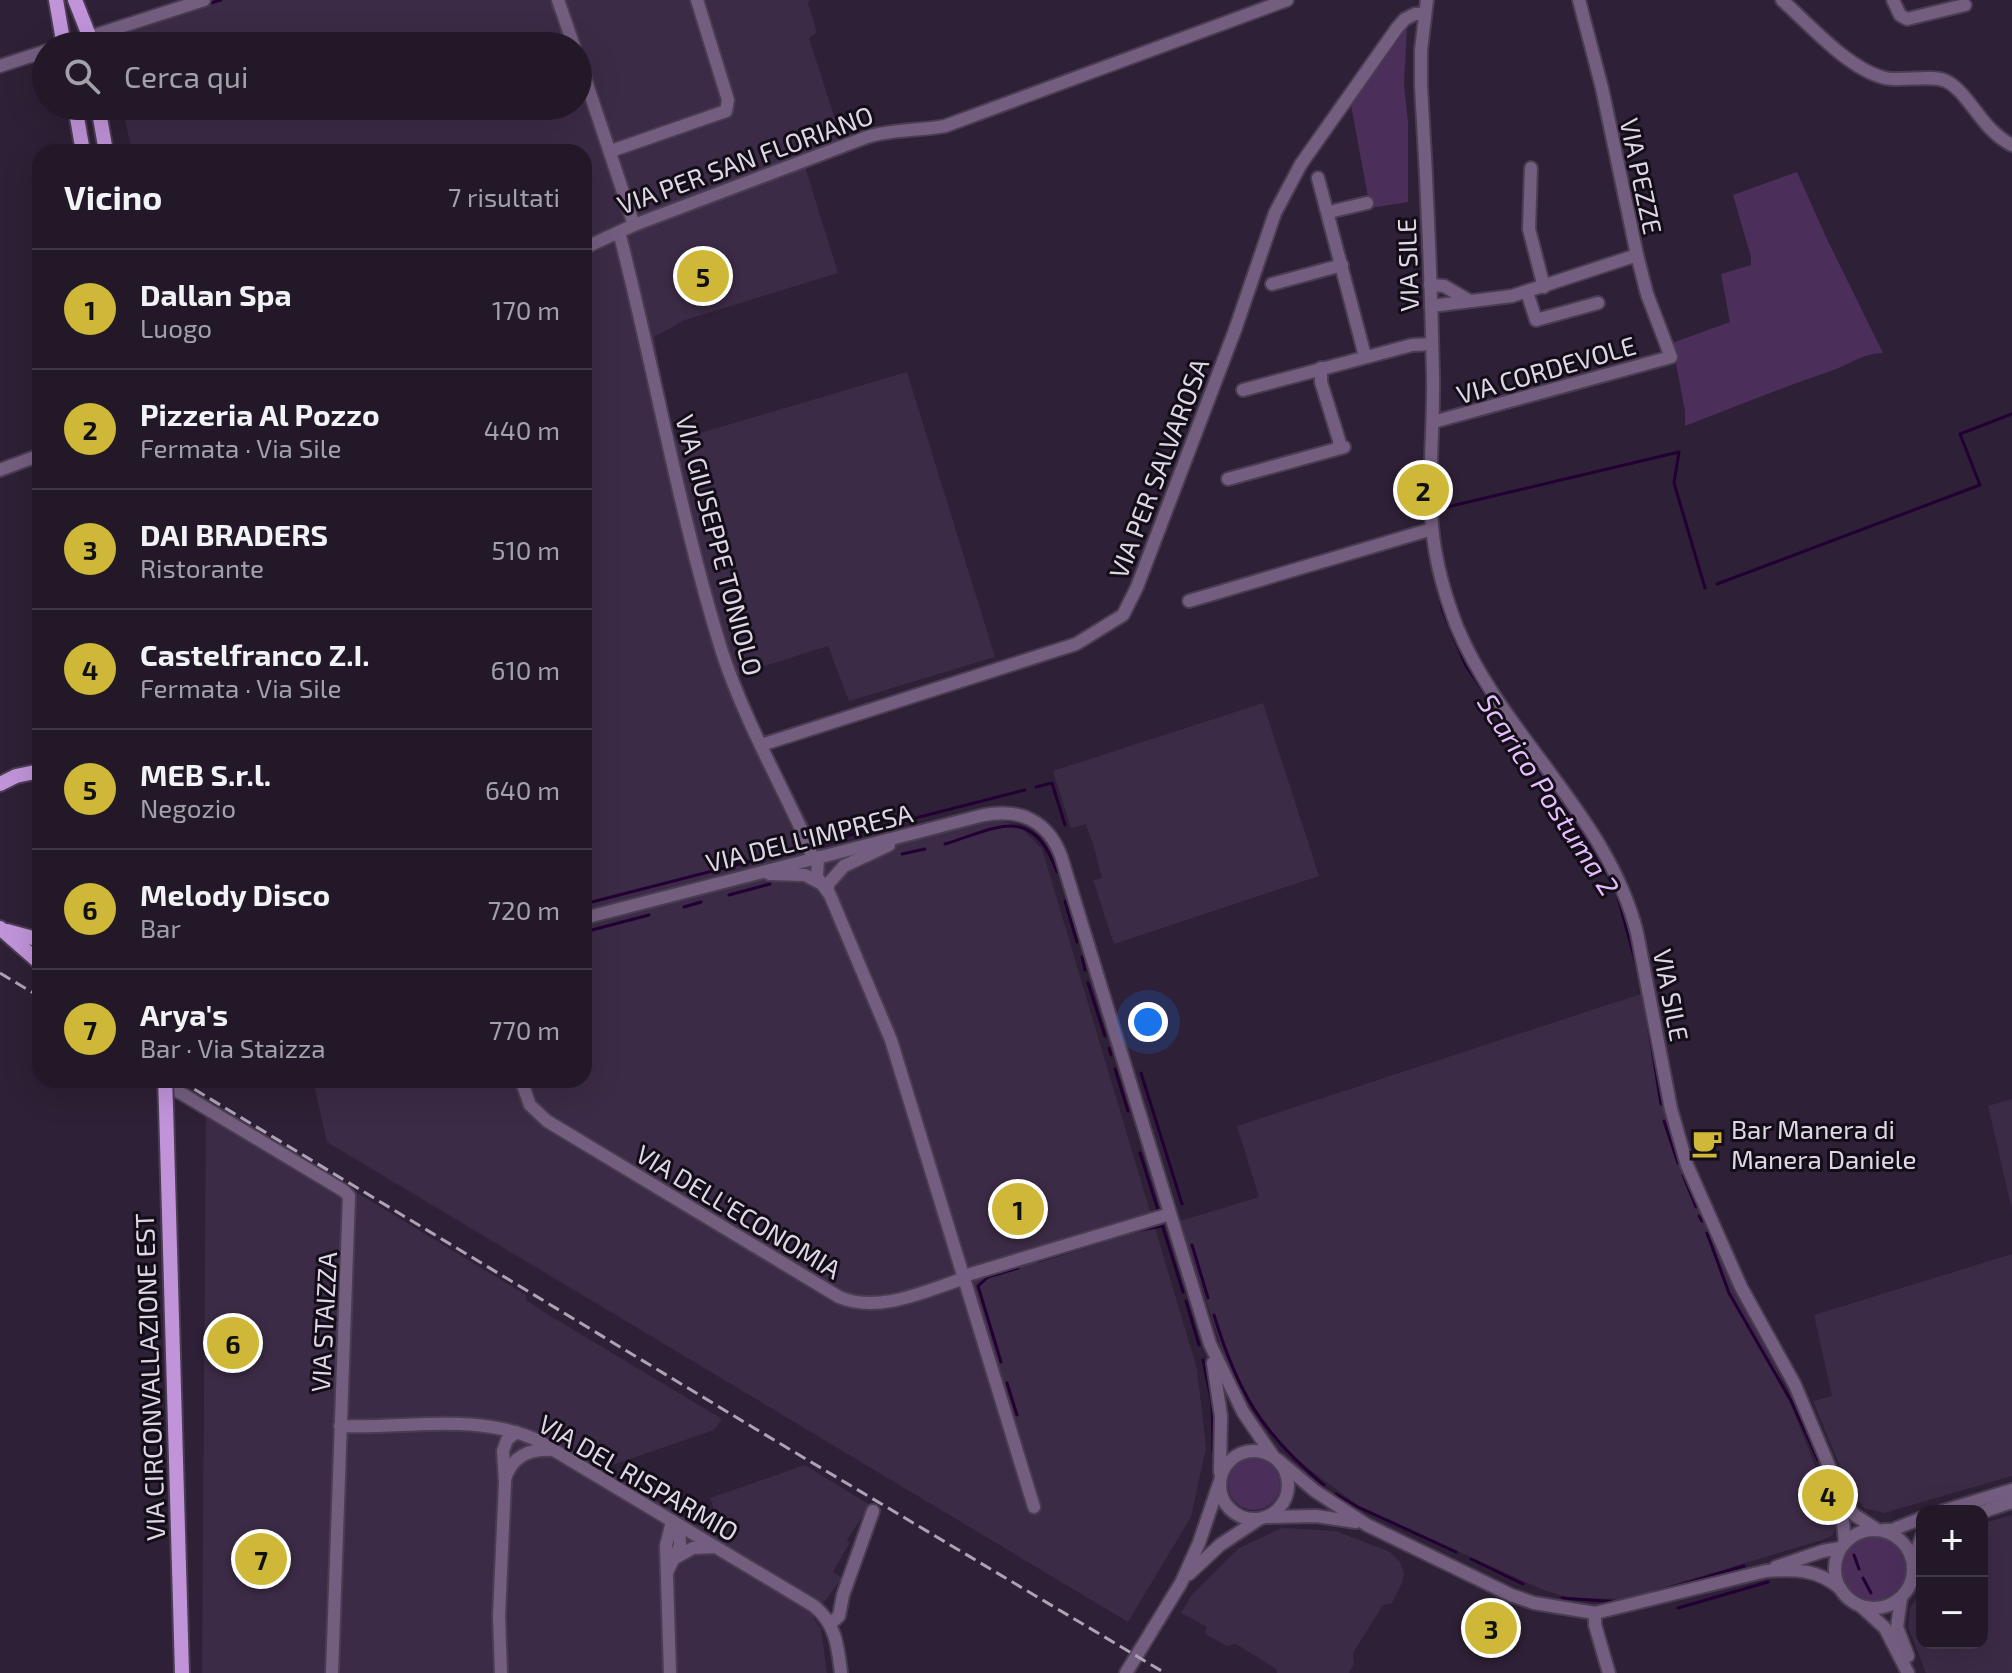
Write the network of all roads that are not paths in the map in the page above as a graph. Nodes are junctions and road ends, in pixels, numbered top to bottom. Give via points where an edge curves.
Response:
1 (56, 0) edge
2 (75, 0) edge
3 (204, 0) edge
4 (558, 0) edge
5 (697, 0) edge
6 (1287, 0) edge
7 (1427, 0) edge
8 (1579, 0) edge
9 (1782, 0) edge
10 (1893, 0) edge
11 (1965, 5) dead end
12 (1424, 14) junction
13 (62, 32) edge
14 (86, 32) edge
15 (116, 32) edge
16 (569, 32) edge
17 (32, 56) edge
18 (0, 66) edge
19 (592, 97) edge
20 (77, 120) edge
21 (100, 120) edge
22 (82, 144) edge
23 (105, 144) edge
24 (2012, 145) edge
25 (611, 151) junction
26 (1531, 168) dead end
27 (1318, 178) dead end
28 (1367, 203) dead end
29 (1329, 212) junction
30 (634, 225) junction
31 (619, 232) junction
32 (592, 244) edge
33 (1637, 255) junction
34 (1342, 265) junction
35 (1272, 284) dead end
36 (1430, 285) junction
37 (1544, 287) junction
38 (1527, 292) junction
39 (1470, 301) junction
40 (1598, 303) dead end
41 (1431, 306) junction
42 (1432, 344) junction
43 (1365, 356) junction
44 (1671, 357) joint
45 (1321, 368) junction
46 (1243, 390) dead end
47 (1433, 422) junction
48 (32, 458) edge
49 (0, 470) edge
50 (1228, 479) dead end
51 (1432, 529) junction
52 (1189, 601) dead end
53 (761, 745) junction
54 (32, 767) edge
55 (32, 773) edge
56 (16, 776) junction
57 (0, 784) edge
58 (909, 834) junction
59 (815, 858) junction
60 (754, 873) junction
61 (826, 887) junction
62 (592, 916) edge
63 (0, 927) edge
64 (32, 938) edge
65 (32, 956) edge
66 (165, 1088) edge
67 (172, 1088) edge
68 (524, 1088) edge
69 (1170, 1214) junction
70 (965, 1277) junction
71 (1210, 1344) junction
72 (476, 1424) junction
73 (340, 1426) junction
74 (516, 1432) junction
75 (556, 1451) junction
76 (503, 1455) junction
77 (518, 1458) junction
78 (1276, 1458) junction
79 (1220, 1480) junction
80 (505, 1482) junction
81 (1837, 1487) junction
82 (2012, 1490) edge
83 (2012, 1502) edge
84 (1963, 1505) edge
85 (1034, 1507) dead end
86 (1988, 1510) edge
87 (873, 1511) dead end
88 (1262, 1518) junction
89 (1916, 1520) edge
90 (676, 1523) junction
91 (1367, 1525) junction
92 (1880, 1530) junction
93 (1843, 1545) junction
94 (1916, 1546) edge
95 (721, 1549) junction
96 (673, 1559) junction
97 (1913, 1564) junction
98 (1766, 1571) junction
99 (668, 1573) junction
100 (1181, 1583) junction
101 (1841, 1589) junction
102 (845, 1591) junction
103 (1901, 1598) junction
104 (1860, 1605) junction
105 (813, 1606) junction
106 (1595, 1613) junction
107 (830, 1624) junction
108 (182, 1673) edge
109 (332, 1673) edge
110 (501, 1673) edge
111 (670, 1673) edge
112 (841, 1673) edge
113 (1126, 1673) edge
114 (1609, 1673) edge
115 (1908, 1673) edge
116 (1914, 1673) edge

1 - 13 main road
2 - 14 main road
3 - 15 street
4 - 16 street
5 - 25 street via 728,100 726,111
6 - 30 street, VIA PER SAN FLORIANO via 945,126 879,133
7 - 12 street, VIA SILE
8 - 33 street, VIA PEZZE
9 - 24 street via 1866,70 1891,79 1945,80
10 - 11 street via 1907,19
12 - 36 street, VIA SILE via 1421,86
12 - 53 street, VIA PER SALVAROSA via 1405,19 1387,40 1301,164 1275,213 1174,495 1123,615 1076,644
17 - 18 street
19 - 25 street
20 - 22 main road
21 - 23 main road
25 - 30 street
26 - 37 street via 1529,229
27 - 29 street
28 - 29 street
29 - 34 street
30 - 31 street, VIA PER SAN FLORIANO
31 - 32 street, VIA PER SAN FLORIANO
31 - 53 street, VIA GIUSEPPE TONIOLO via 693,550 723,654
33 - 37 street
33 - 44 street, VIA PEZZE
34 - 35 street
34 - 43 street
36 - 39 street via 1444,286
36 - 41 street, VIA SILE
37 - 38 street
38 - 39 street
38 - 40 street via 1536,320
39 - 41 street
41 - 42 street, VIA SILE
42 - 43 street
42 - 47 street, VIA SILE
43 - 45 street
44 - 47 street, VIA CORDEVOLE
45 - 46 street
45 - 50 street via 1341,448
47 - 51 street, VIA SILE
48 - 49 street
51 - 52 street
51 - 81 street, VIA SILE via 1449,603 1478,671 1590,831 1625,893 1685,1159 1741,1287 1795,1385
53 - 59 street, VIA GIUSEPPE TONIOLO
54 - 56 main road
55 - 56 main road
56 - 57 main road
58 - 59 street, VIA DELL'IMPRESA
58 - 61 street via 844,866
58 - 69 street, VIA DELL'IMPRESA via 1002,812 1027,816 1053,838
59 - 60 street, VIA DELL'IMPRESA
59 - 61 street, VIA GIUSEPPE TONIOLO
60 - 61 street via 802,875
60 - 62 street, VIA DELL'IMPRESA
61 - 70 street, VIA GIUSEPPE TONIOLO via 891,1040
63 - 64 main road
63 - 65 main road
66 - 108 main road, VIA CIRCONVALLAZIONE EST, bridge
67 - 73 street, VIA STAIZZA via 349,1196
68 - 70 street, VIA DELL'ECONOMIA via 529,1103 547,1121 843,1299 879,1304
69 - 70 street, VIA DELL'ECONOMIA
69 - 71 street
70 - 85 street, VIA GIUSEPPE TONIOLO
71 - 78 street via 1243,1412
71 - 79 street via 1221,1416
72 - 73 street, VIA DEL RISPARMIO
72 - 74 street, VIA DEL RISPARMIO
72 - 76 street via 495,1437
73 - 109 street, VIA STAIZZA
74 - 75 street, VIA DEL RISPARMIO
74 - 76 street
74 - 77 street
75 - 77 street via 533,1450
75 - 90 street, VIA DEL RISPARMIO
76 - 80 street
77 - 80 street
78 - 79 street via 1262,1451 1244,1452 1228,1462
78 - 88 street via 1288,1491 1278,1509
78 - 91 street
79 - 88 street via 1229,1508 1240,1516
79 - 100 street
80 - 110 street
81 - 92 street, VIA SILE via 1853,1514
81 - 93 street, VIA SILE
82 - 84 street
83 - 86 street
87 - 102 street
88 - 91 street via 1312,1516
88 - 100 street via 1220,1545
89 - 92 street
90 - 95 street, VIA DEL RISPARMIO
90 - 96 street via 681,1541
90 - 99 street via 667,1541
91 - 106 street via 1511,1595
92 - 93 street via 1861,1532
92 - 97 street via 1903,1543
93 - 98 street
93 - 101 street via 1835,1565
94 - 97 street
95 - 96 street via 693,1548
95 - 105 street, VIA DEL RISPARMIO
96 - 99 street
97 - 103 street via 1911,1582
98 - 101 street via 1810,1571
98 - 106 street
99 - 111 street
100 - 113 street
101 - 104 street
102 - 105 street
102 - 107 street via 838,1618
103 - 104 street via 1878,1608
103 - 116 street via 1897,1627
104 - 115 street via 1885,1628
105 - 107 street, VIA DEL RISPARMIO
106 - 114 street
107 - 112 street

